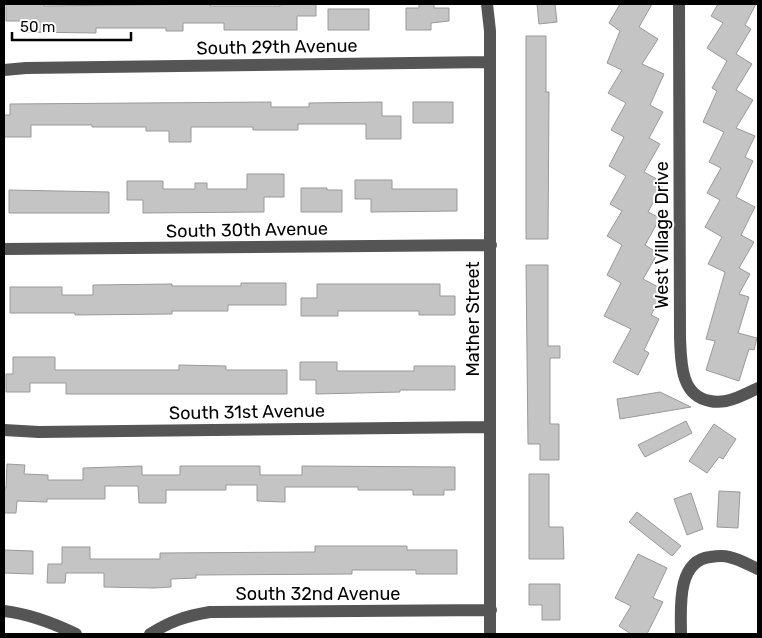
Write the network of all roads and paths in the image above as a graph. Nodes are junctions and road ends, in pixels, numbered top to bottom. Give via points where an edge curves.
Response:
1 (487, 4) edge
2 (679, 4) edge
3 (490, 62) junction
4 (4, 70) edge
5 (491, 245) junction
6 (4, 250) edge
7 (758, 388) edge
8 (490, 427) junction
9 (4, 430) edge
10 (758, 569) edge
11 (491, 610) junction
12 (4, 611) edge
13 (76, 634) edge
14 (150, 634) edge
15 (490, 634) edge
16 (681, 634) edge

1 - 3 street, Mather Street
2 - 7 street, West Village Drive via 682,372 688,386 704,400 727,401
3 - 4 street, South 29th Avenue
3 - 5 street, Mather Street
5 - 6 street, South 30th Avenue
5 - 8 street, Mather Street
8 - 9 street, South 31st Avenue
8 - 11 street, Mather Street
10 - 16 street via 729,557 698,561 684,580
11 - 14 street, South 32nd Avenue via 210,612 186,616
11 - 15 street, Mather Street
12 - 13 street via 32,616

